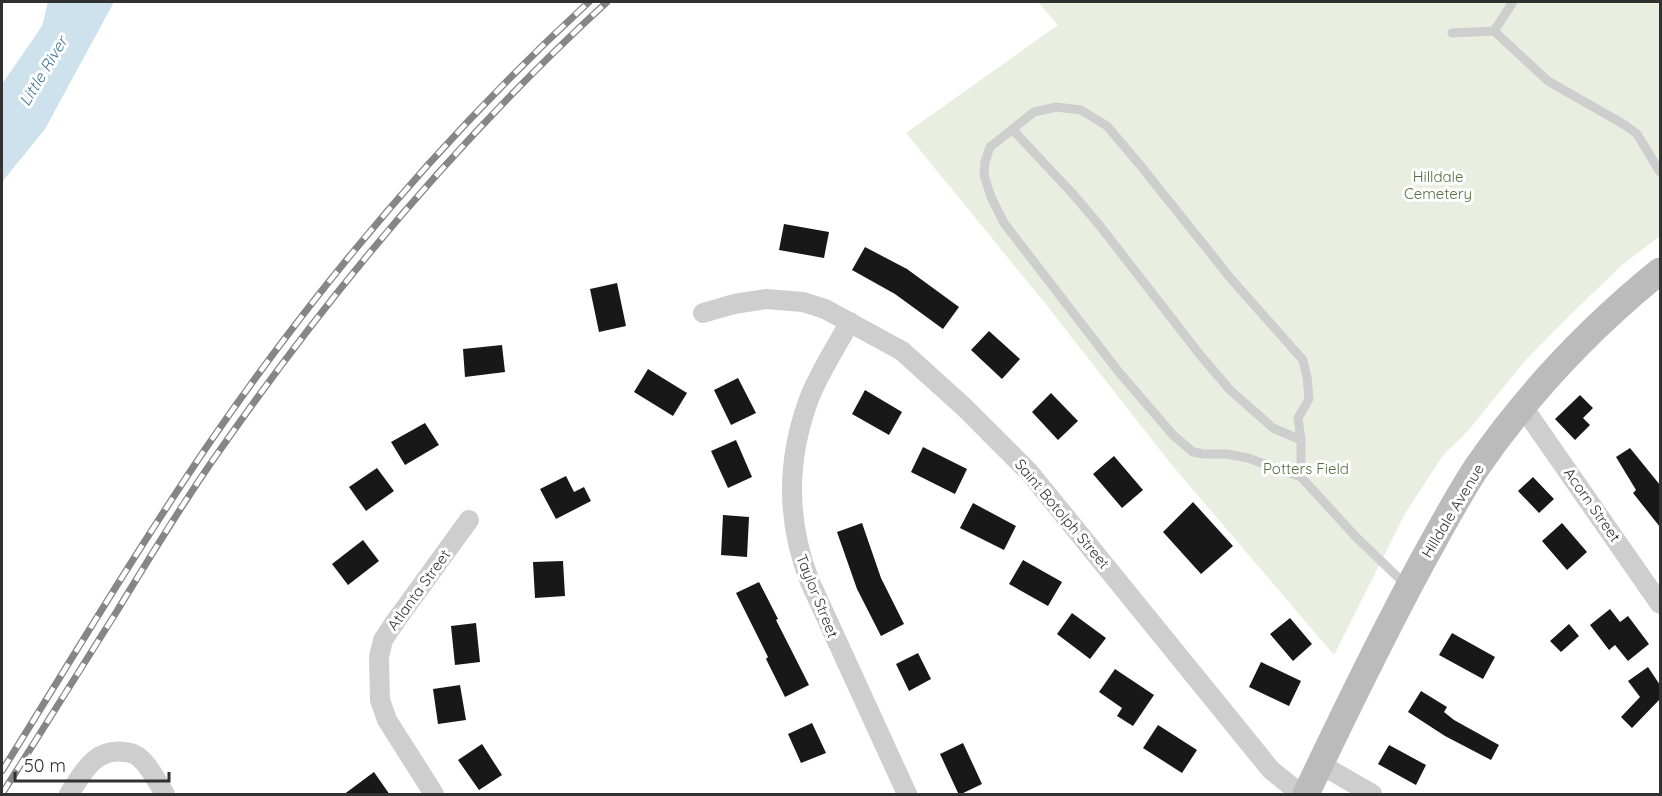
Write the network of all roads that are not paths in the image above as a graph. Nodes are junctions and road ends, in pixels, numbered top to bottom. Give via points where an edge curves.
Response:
1 (1513, 2) edge
2 (1494, 31) junction
3 (1452, 33) dead end
4 (1013, 130) junction
5 (1660, 172) edge
6 (1660, 272) edge
7 (703, 313) dead end
8 (850, 322) junction
9 (1523, 407) junction
10 (1301, 440) junction
11 (1301, 477) junction
12 (470, 520) dead end
13 (1408, 588) junction
14 (1660, 604) edge
15 (1320, 764) junction
16 (69, 795) edge
17 (165, 795) edge
18 (434, 795) edge
19 (907, 795) edge
20 (1301, 795) edge
21 (1306, 795) edge
22 (1372, 795) edge

1 - 2 lane
2 - 3 lane
2 - 5 lane via 1548,81 1637,134
4 - 10 lane via 1100,226 1230,390 1273,428
4 - 10 lane via 1034,112 1056,107 1081,110 1107,126 1232,280 1303,360 1309,399 1298,418
4 - 11 lane via 1004,134 987,154 984,175 991,197 1004,223 1118,371 1173,435 1193,452 1248,458
6 - 9 main road, Hilldale Avenue via 1585,339
7 - 8 street, Saint Botolph Street via 755,300 785,300 825,309
8 - 19 street, Taylor Street via 810,398 798,439 792,471 795,534 814,592
8 - 20 street, Saint Botolph Street via 902,351 1029,472 1271,770
9 - 13 main road, Hilldale Avenue via 1477,468
9 - 14 street, Acorn Street
10 - 11 lane
11 - 13 lane
12 - 18 street, Atlanta Street via 383,640 379,657 380,700 387,720
13 - 15 main road, Hilldale Avenue
15 - 21 main road, Hilldale Avenue
15 - 22 street
16 - 17 street via 92,760 116,751 129,752 141,759

